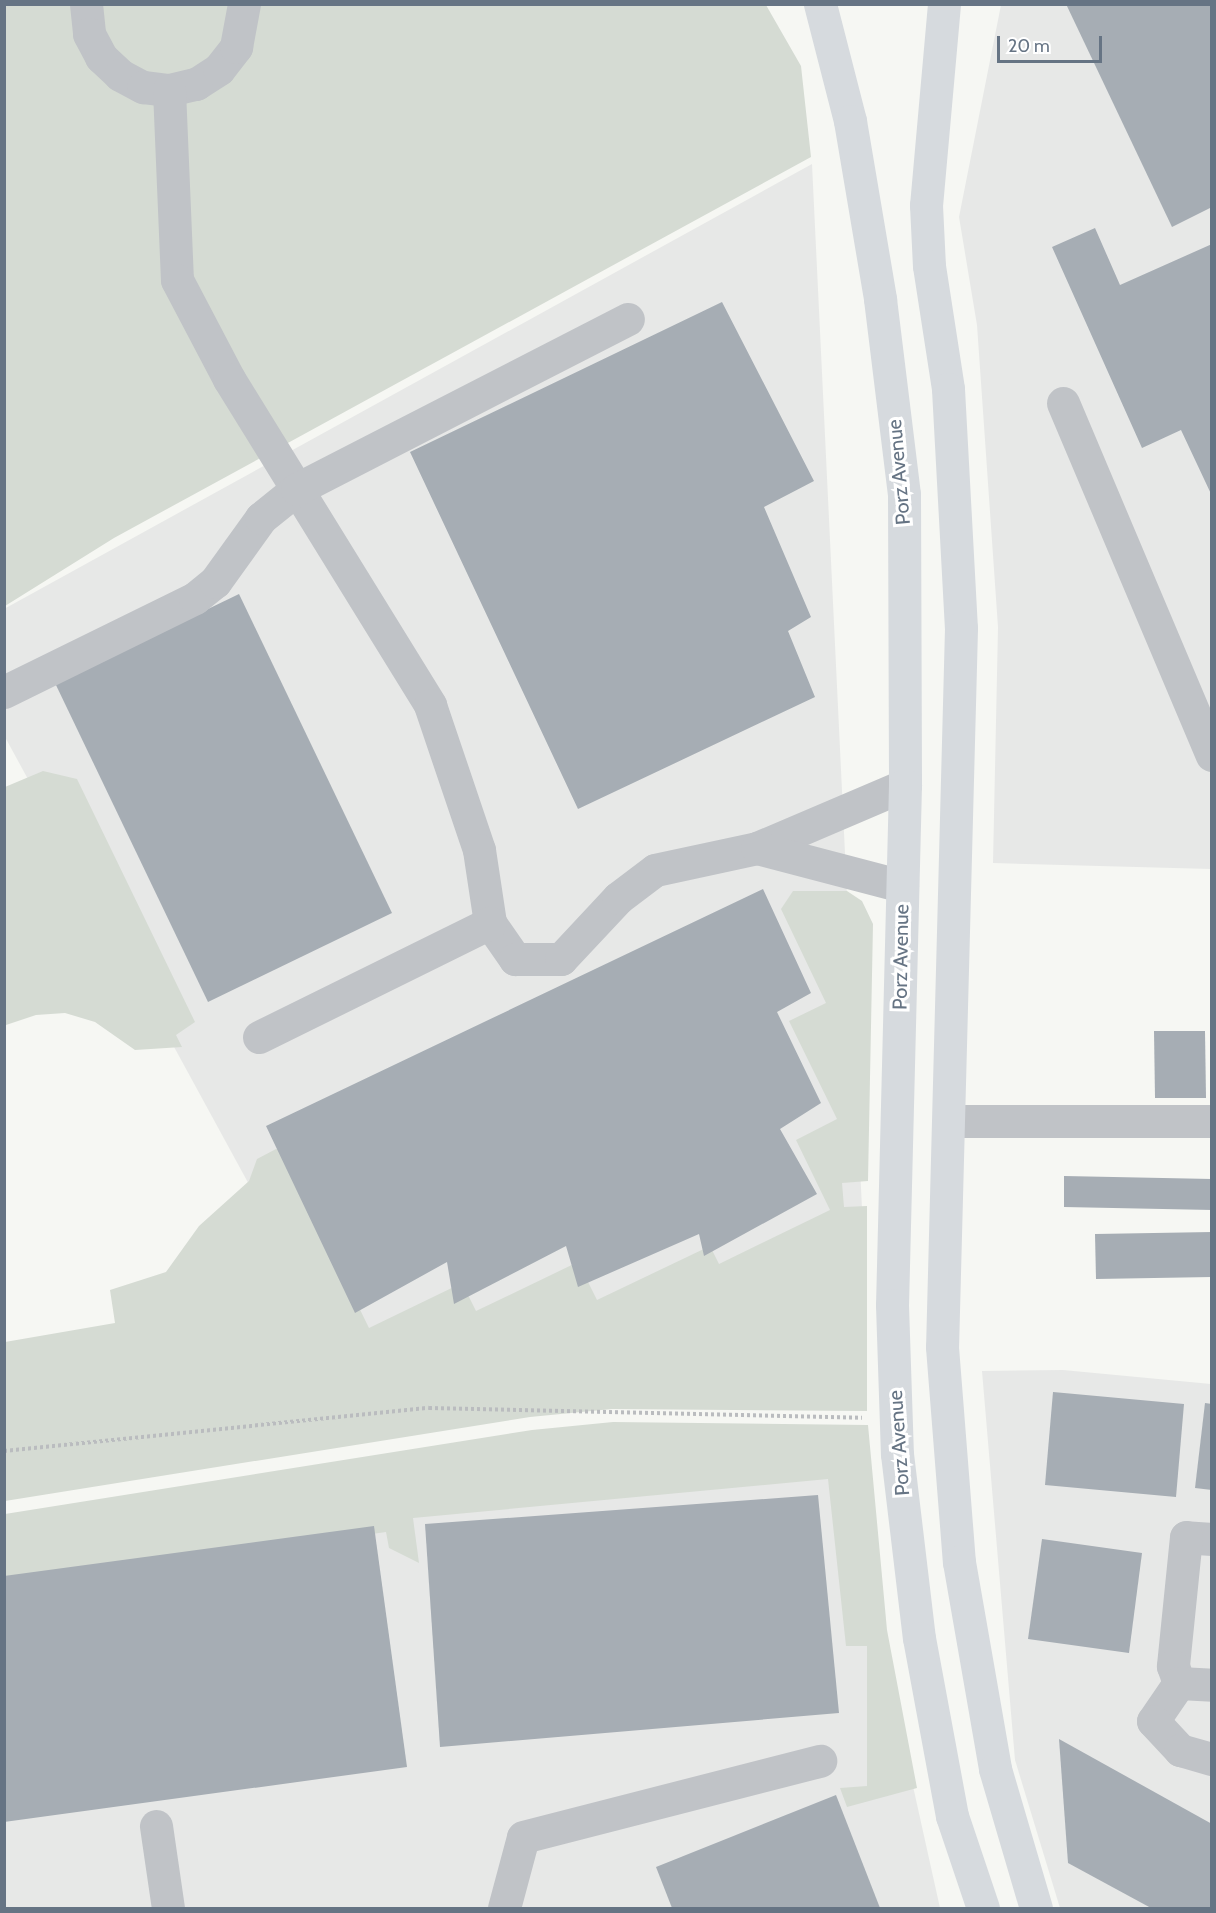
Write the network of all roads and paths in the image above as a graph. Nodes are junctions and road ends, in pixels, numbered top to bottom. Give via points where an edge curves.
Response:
1 (86, 4) edge
2 (244, 4) edge
3 (820, 4) edge
4 (944, 4) edge
5 (169, 90) junction
6 (628, 319) dead end
7 (1063, 403) dead end
8 (297, 489) junction
9 (4, 692) edge
10 (1212, 755) edge
11 (905, 785) junction
12 (757, 848) junction
13 (902, 886) junction
14 (490, 923) junction
15 (259, 1037) dead end
16 (950, 1121) junction
17 (1212, 1121) edge
18 (867, 1418) dead end
19 (4, 1451) edge
20 (1212, 1539) edge
21 (1179, 1683) junction
22 (1212, 1685) edge
23 (1212, 1759) edge
24 (820, 1761) dead end
25 (156, 1826) dead end
26 (168, 1908) edge
27 (504, 1908) edge
28 (983, 1908) edge
29 (1036, 1908) edge

1 - 5 street via 89,34 101,57 120,75 143,87
2 - 5 street via 236,47 219,69 196,84
3 - 11 main road, Porz Avenue via 850,120 880,299 904,494
4 - 16 main road via 926,205 929,266 948,389 961,628
5 - 8 street via 177,280 229,379
6 - 8 street
7 - 10 street
8 - 9 street via 261,518 215,582 195,598
8 - 14 street via 430,705 479,850
11 - 12 street
11 - 13 main road, Porz Avenue
12 - 13 street
12 - 14 street via 655,870 618,898 561,959 514,959
13 - 28 main road, Porz Avenue via 892,1305 897,1454 919,1638 952,1816
14 - 15 street
16 - 17 street
16 - 29 main road via 942,1347 959,1562 995,1769
18 - 19 path via 429,1408
20 - 21 street via 1186,1537 1173,1666
21 - 22 street
21 - 23 street via 1153,1721 1180,1750
24 - 27 street via 523,1837
25 - 26 street

